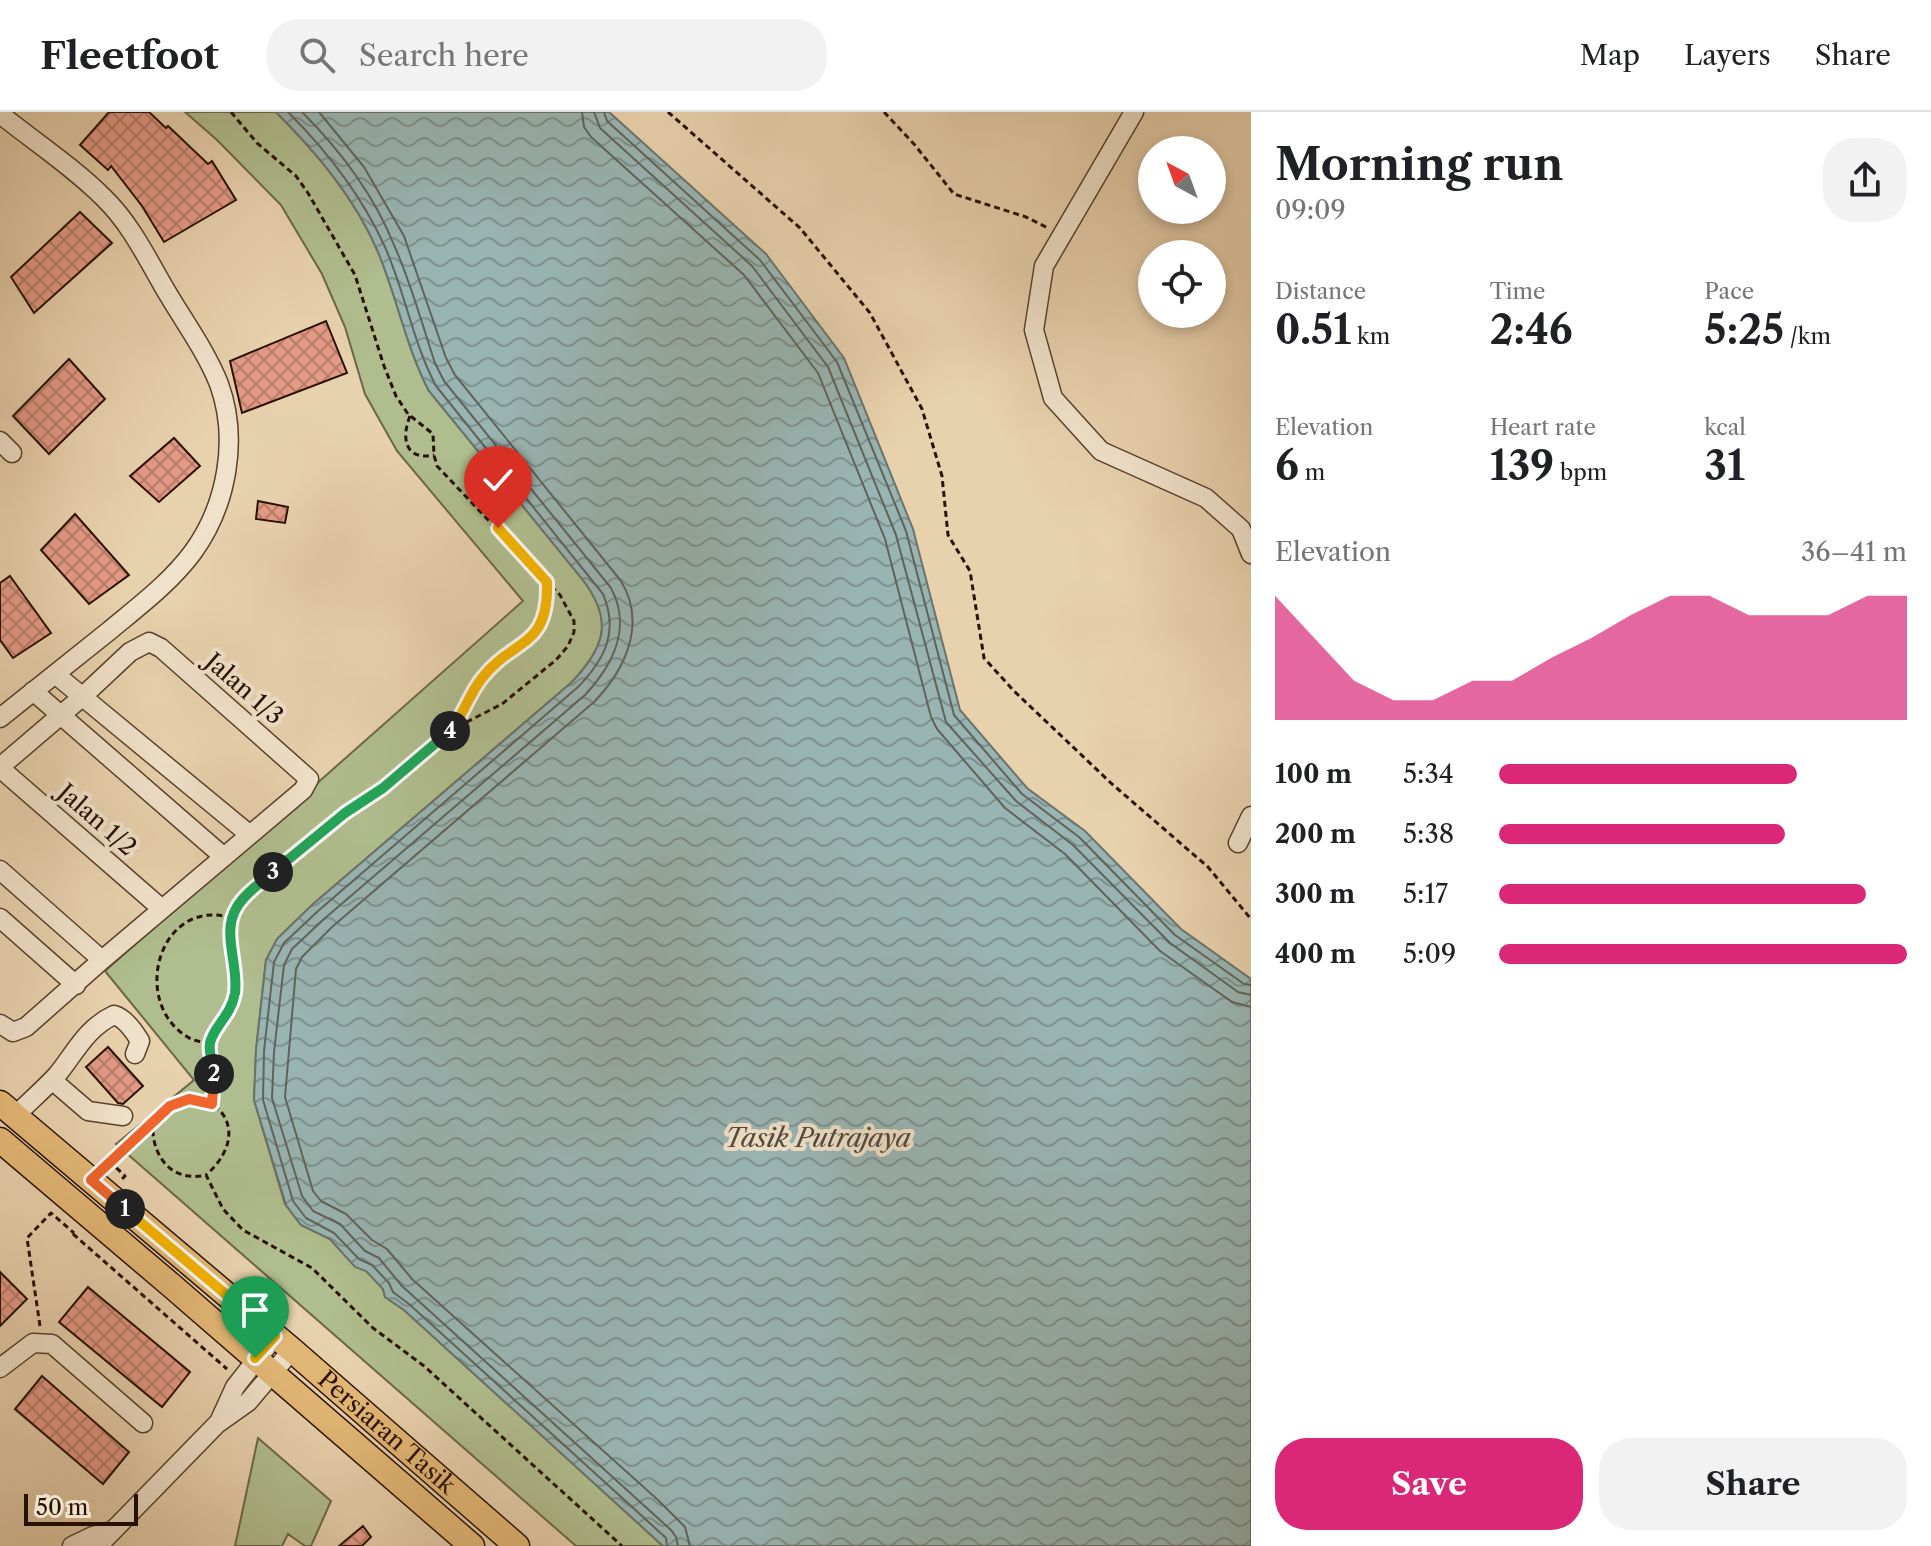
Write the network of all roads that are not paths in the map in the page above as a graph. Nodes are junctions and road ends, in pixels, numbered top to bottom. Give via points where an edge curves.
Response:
1 (1134, 112) edge
2 (0, 114) edge
3 (1251, 554) edge
4 (55, 674) junction
5 (33, 691) junction
6 (82, 697) junction
7 (60, 715) junction
8 (0, 718) edge
9 (0, 767) edge
10 (1251, 816) edge
11 (250, 835) junction
12 (1238, 843) dead end
13 (224, 857) junction
14 (0, 870) edge
15 (162, 909) junction
16 (0, 918) edge
17 (102, 960) junction
18 (76, 985) junction
19 (0, 1024) edge
20 (135, 1054) dead end
21 (52, 1080) junction
22 (8, 1109) edge
23 (123, 1116) dead end
24 (0, 1140) edge
25 (284, 1343) junction
26 (263, 1366) junction
27 (0, 1368) edge
28 (143, 1423) dead end
29 (217, 1424) junction
30 (111, 1531) junction
31 (72, 1546) edge
32 (98, 1546) edge
33 (472, 1546) edge
34 (517, 1546) edge

1 - 3 street via 1044,266 1034,330 1053,398 1101,451 1206,498 1241,529
2 - 4 street via 89,184 107,215 134,237 219,384 228,421 224,486 212,521 177,572
4 - 5 street
4 - 6 street
5 - 7 street
5 - 8 street
6 - 7 street
6 - 11 street
6 - 11 street, Jalan 1/3 via 137,646 149,642 161,648 309,779
7 - 9 street
7 - 13 street
9 - 15 street, Jalan 1/2
10 - 12 street
11 - 13 street
13 - 15 street
14 - 17 street
15 - 17 street
16 - 18 street
17 - 18 street
18 - 19 street via 20,1032
20 - 21 street via 140,1041 114,1015 79,1041
21 - 22 street
21 - 23 street via 88,1111
22 - 25 main road, Persiaran Tasik
24 - 26 main road, Persiaran Tasik
25 - 26 street
25 - 34 main road, Persiaran Tasik
26 - 29 street via 240,1380
26 - 29 street via 248,1402
26 - 33 main road, Persiaran Tasik
27 - 28 street via 27,1347 52,1344
29 - 30 street
30 - 31 street
30 - 32 street

